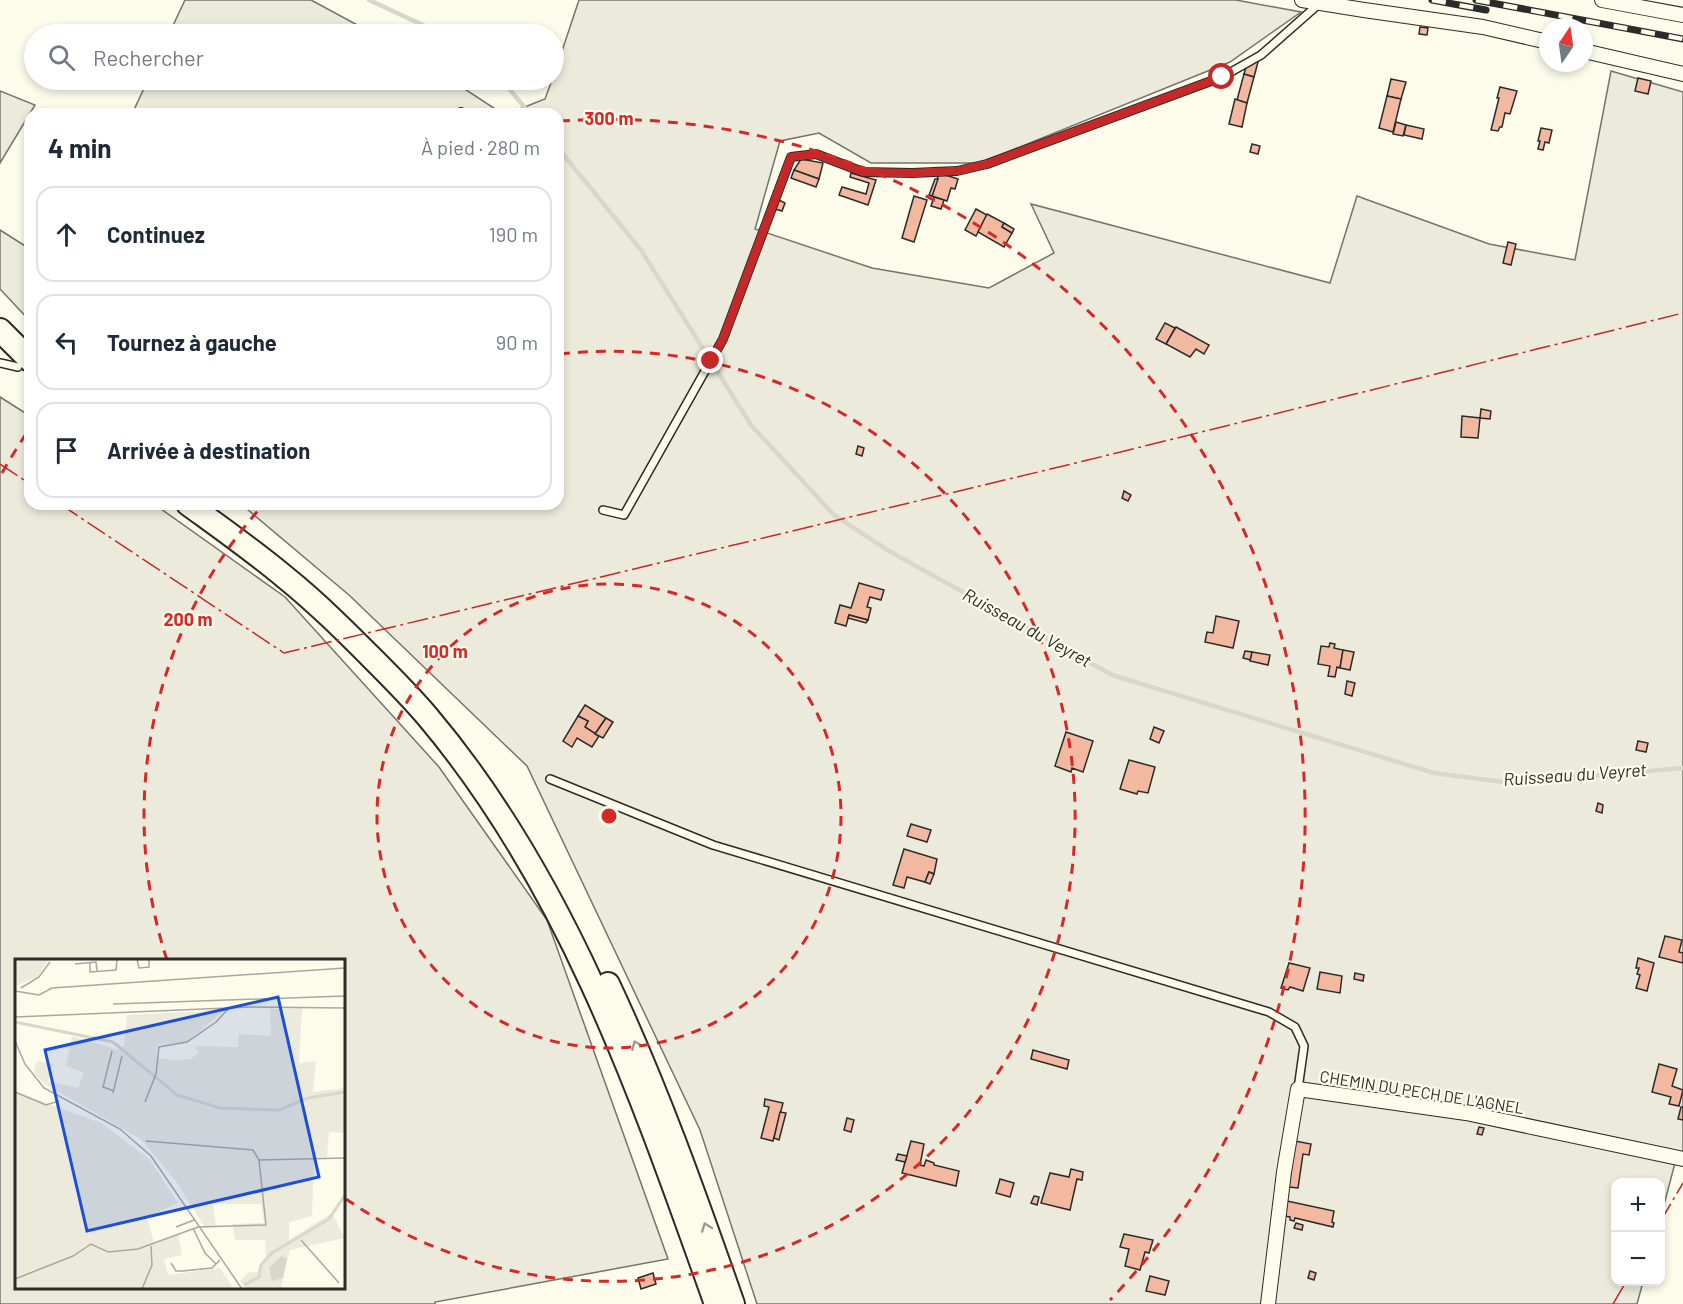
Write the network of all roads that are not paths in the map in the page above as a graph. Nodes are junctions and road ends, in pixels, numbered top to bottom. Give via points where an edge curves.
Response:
1 (1302, 0) edge
2 (1602, 0) edge
3 (1320, 3) junction
4 (1683, 15) edge
5 (1539, 40) edge
6 (1593, 53) edge
7 (1683, 74) edge
8 (0, 330) edge
9 (0, 349) edge
10 (19, 367) edge
11 (196, 510) edge
12 (216, 510) edge
13 (603, 510) dead end
14 (550, 778) dead end
15 (1298, 1089) junction
16 (1683, 1159) edge
17 (716, 1304) edge
18 (733, 1304) edge
19 (1268, 1304) edge

1 - 3 street
2 - 4 street
3 - 5 street via 1483,27
3 - 13 lane via 1261,55 1222,77 987,164 957,171 863,172 816,154 791,157 723,339 624,515
6 - 7 street
8 - 10 main road
9 - 10 main road
11 - 17 main road via 286,578 343,629 426,715 492,803 545,889 584,966 651,1123
18 -> 12 main road via 629,1028 576,920 510,806 464,742 389,656 296,572
14 - 15 lane via 712,845 1269,1012 1295,1027 1304,1046
15 - 16 street, CHEMIN DU PECH DE L'AGNEL via 1466,1113
15 - 19 street, CHEMIN DU PECH DE L'AGNEL

